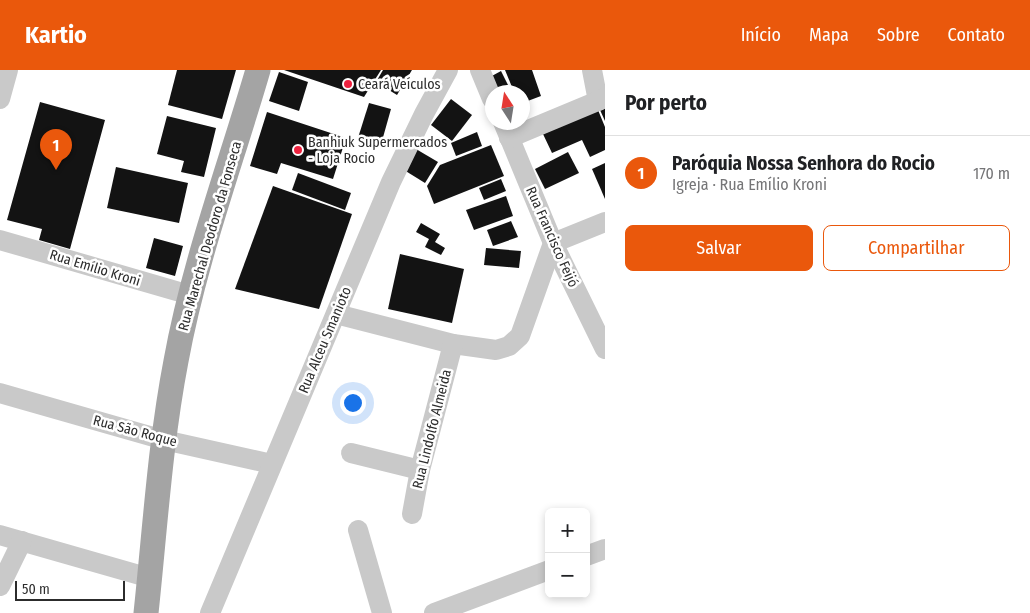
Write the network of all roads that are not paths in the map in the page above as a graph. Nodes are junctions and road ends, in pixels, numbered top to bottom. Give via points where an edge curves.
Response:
1 (8, 70) edge
2 (258, 70) edge
3 (448, 70) edge
4 (480, 70) edge
5 (592, 70) edge
6 (486, 85) edge
7 (0, 99) edge
8 (602, 100) edge
9 (530, 122) edge
10 (506, 130) edge
11 (605, 222) edge
12 (0, 240) edge
13 (553, 243) junction
14 (190, 296) junction
15 (336, 314) junction
16 (453, 344) junction
17 (605, 350) edge
18 (0, 393) edge
19 (164, 440) junction
20 (351, 453) dead end
21 (272, 464) junction
22 (420, 470) junction
23 (412, 514) dead end
24 (358, 530) dead end
25 (0, 535) edge
26 (22, 541) junction
27 (605, 549) edge
28 (590, 555) edge
29 (545, 571) edge
30 (150, 578) junction
31 (0, 586) edge
32 (146, 613) edge
33 (210, 613) edge
34 (382, 613) edge
35 (434, 613) edge

1 - 7 street
2 - 14 main road, Rua Marechal Deodoro da Fonseca
3 - 15 street, Rua Alceu Smanioto via 391,182
4 - 6 street
5 - 8 street
8 - 9 street
10 - 13 street, Rua Francisco Feijó
11 - 13 street
12 - 14 street, Rua Emílio Kroni
13 - 16 street via 520,336 510,346 496,350
13 - 17 street, Rua Francisco Feijó
14 - 19 main road, Rua Marechal Deodoro da Fonseca
15 - 16 street
15 - 21 street, Rua Alceu Smanioto
16 - 22 street, Rua Lindolfo Almeida
18 - 19 street, Rua São Roque
19 - 21 street, Rua São Roque
19 - 30 main road, Rua Marechal Deodoro da Fonseca
20 - 22 street
21 - 33 street, Rua Alceu Smanioto
22 - 23 street, Rua Lindolfo Almeida
24 - 34 street
25 - 26 street
26 - 30 street
26 - 31 street
27 - 28 street
29 - 35 street
30 - 32 main road, Rua Marechal Deodoro da Fonseca

